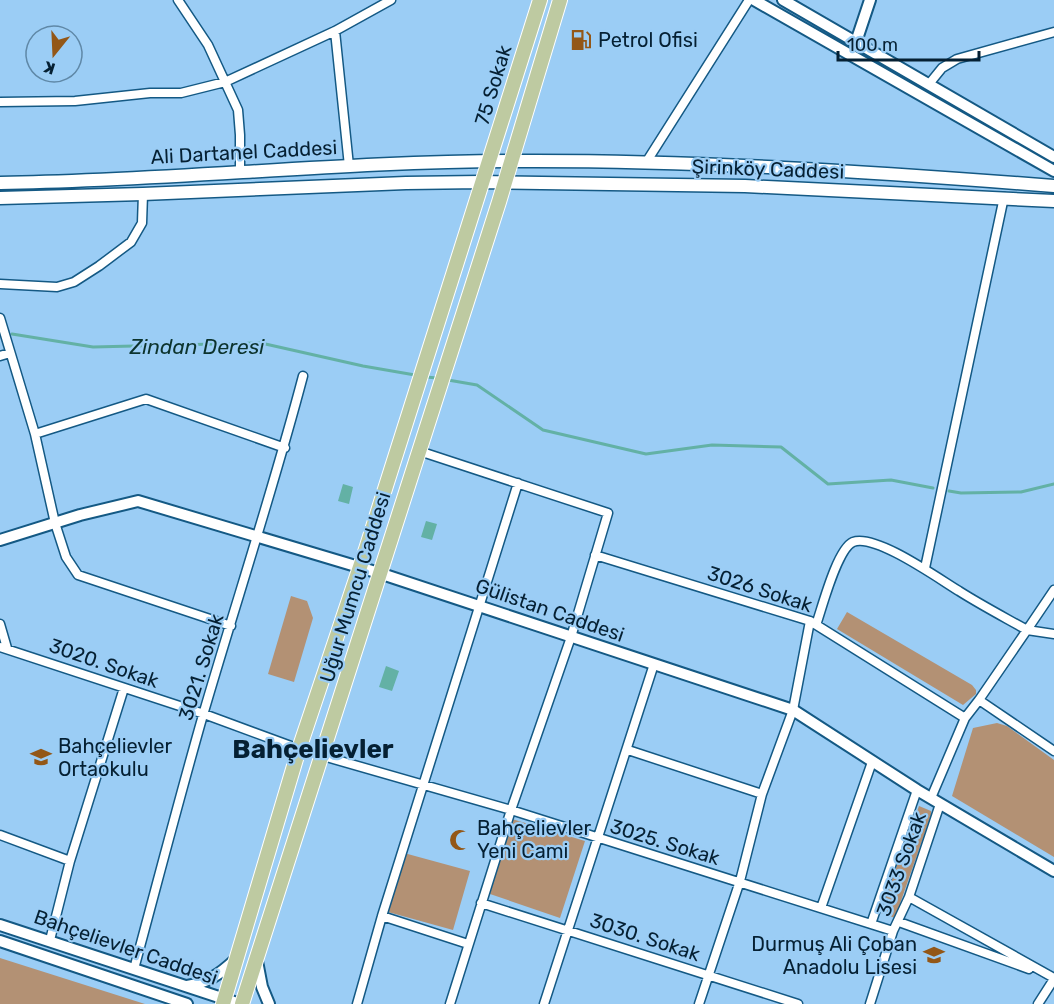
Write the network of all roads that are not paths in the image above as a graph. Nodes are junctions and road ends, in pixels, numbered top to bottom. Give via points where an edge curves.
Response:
1 (178, 0) edge
2 (391, 0) edge
3 (540, 0) edge
4 (560, 0) edge
5 (749, 0) edge
6 (754, 0) edge
7 (783, 0) edge
8 (870, 0) edge
9 (335, 31) junction
10 (1054, 32) edge
11 (856, 42) junction
12 (225, 82) junction
13 (929, 84) junction
14 (0, 102) edge
15 (1054, 157) edge
16 (512, 160) junction
17 (489, 161) junction
18 (647, 161) junction
19 (349, 166) junction
20 (240, 171) junction
21 (1054, 171) edge
22 (481, 182) junction
23 (506, 182) junction
24 (0, 183) edge
25 (1054, 186) edge
26 (143, 194) junction
27 (1004, 197) junction
28 (0, 198) edge
29 (1054, 201) edge
30 (0, 284) edge
31 (0, 318) edge
32 (10, 353) junction
33 (0, 356) edge
34 (303, 376) dead end
35 (35, 434) junction
36 (285, 448) junction
37 (419, 451) junction
38 (518, 483) junction
39 (55, 523) junction
40 (256, 535) junction
41 (0, 540) edge
42 (595, 555) junction
43 (359, 567) junction
44 (926, 568) junction
45 (380, 573) junction
46 (1054, 590) edge
47 (481, 606) junction
48 (813, 623) junction
49 (0, 624) edge
50 (231, 626) junction
51 (1027, 630) junction
52 (1054, 634) edge
53 (571, 637) junction
54 (4, 647) edge
55 (654, 664) junction
56 (124, 688) junction
57 (979, 700) junction
58 (793, 710) junction
59 (204, 714) junction
60 (965, 718) junction
61 (299, 749) junction
62 (628, 750) junction
63 (1054, 751) edge
64 (323, 756) junction
65 (872, 762) junction
66 (423, 786) junction
67 (917, 790) junction
68 (762, 794) junction
69 (936, 801) junction
70 (511, 810) junction
71 (0, 835) edge
72 (599, 839) junction
73 (70, 861) junction
74 (1054, 871) edge
75 (740, 881) junction
76 (909, 897) junction
77 (481, 903) junction
78 (821, 908) junction
79 (382, 916) junction
80 (899, 922) junction
81 (871, 924) junction
82 (0, 925) edge
83 (569, 929) junction
84 (894, 931) junction
85 (50, 940) junction
86 (0, 941) edge
87 (468, 944) junction
88 (256, 957) junction
89 (235, 960) junction
90 (134, 969) junction
91 (708, 975) junction
92 (1054, 978) edge
93 (186, 987) junction
94 (176, 1002) edge
95 (224, 1002) edge
96 (187, 1004) edge
97 (241, 1004) edge
98 (269, 1004) edge
99 (357, 1004) edge
100 (450, 1004) edge
101 (544, 1004) edge
102 (699, 1004) edge
103 (798, 1004) edge
104 (870, 1004) edge
105 (1038, 1004) edge

1 - 12 street via 208,45
2 - 9 street
3 - 17 main road, 75 Sokak
4 - 16 main road, 75 Sokak
5 - 18 street
6 - 21 street
7 - 11 street
8 - 11 street
9 - 12 street
9 - 19 street
10 - 13 street via 957,59 942,68
11 - 13 street
12 - 14 street via 181,93
12 - 20 street via 238,111
13 - 15 street
16 - 17 main road, Şirinköy Caddesi
16 - 18 main road, Şirinköy Caddesi
16 - 23 main road, 75 Sokak
17 - 19 main road, Ali Dartanel Caddesi
17 - 22 main road, 75 Sokak
18 - 25 main road, Şirinköy Caddesi
19 - 20 main road, Ali Dartanel Caddesi
20 - 24 main road, Ali Dartanel Caddesi
22 - 23 main road, Şirinköy Caddesi
22 - 26 main road, Ali Dartanel Caddesi
22 - 43 main road, Uğur Mumcu Caddesi
23 - 27 main road, Şirinköy Caddesi via 745,186
23 - 37 main road, Uğur Mumcu Caddesi
26 - 28 main road, Ali Dartanel Caddesi
26 - 30 street via 142,223 131,242 74,282 57,287
27 - 29 main road, Şirinköy Caddesi
27 - 44 street
31 - 32 street
32 - 33 street
32 - 35 street
34 - 36 street, 3021. Sokak
35 - 36 street via 146,399
35 - 39 street
36 - 40 street, 3021. Sokak
37 - 38 street
37 - 45 main road, Uğur Mumcu Caddesi
38 - 42 street via 608,513
38 - 47 street
39 - 40 street, Gülistan Caddesi via 138,501
39 - 41 street, Gülistan Caddesi
39 - 50 street via 66,557 78,575
40 - 43 street, Gülistan Caddesi
40 - 50 street, 3021. Sokak
42 - 48 street, 3026 Sokak
42 - 53 street
43 - 45 street, Gülistan Caddesi
43 - 61 main road, Uğur Mumcu Caddesi
44 - 48 street via 878,545 852,542 841,554
44 - 51 street via 956,590
45 - 47 street, Gülistan Caddesi
45 - 64 main road, Uğur Mumcu Caddesi
46 - 51 street, 3033 Sokak
47 - 53 street, Gülistan Caddesi
47 - 66 street
48 - 58 street
48 - 60 street, 3026 Sokak
49 - 54 street
50 - 59 street, 3021. Sokak
51 - 52 street
51 - 57 street, 3033 Sokak
53 - 55 street, Gülistan Caddesi
53 - 70 street
54 - 56 street, 3020. Sokak
55 - 58 street, Gülistan Caddesi
55 - 62 street
56 - 59 street, 3020. Sokak
56 - 73 street
57 - 60 street, 3033 Sokak
57 - 63 street
58 - 65 street, Gülistan Caddesi
58 - 68 street
59 - 61 street, 3020. Sokak
59 - 90 street, 3021. Sokak
60 - 69 street, 3033 Sokak
61 - 89 main road, Uğur Mumcu Caddesi
62 - 68 street
62 - 72 street
64 - 66 street, 3025. Sokak
64 - 88 main road, Uğur Mumcu Caddesi
65 - 67 street, Gülistan Caddesi
65 - 78 street
66 - 70 street, 3025. Sokak
66 - 79 street
67 - 69 street, Gülistan Caddesi
67 - 81 street, 3033 Sokak
68 - 75 street
69 - 74 street, Gülistan Caddesi
69 - 76 street, 3033 Sokak
70 - 72 street, 3025. Sokak
70 - 77 street
71 - 73 street
72 - 75 street, 3025. Sokak
72 - 83 street
73 - 85 street
75 - 78 street, 3025. Sokak
75 - 91 street
76 - 80 street, 3033 Sokak
76 - 92 street
77 - 83 street, 3030. Sokak
77 - 87 street
78 - 81 street, 3025. Sokak
79 - 87 street
79 - 99 street
80 - 84 street, 3033 Sokak
80 - 92 street
81 - 84 street, 3025. Sokak
82 - 85 street, Bahçelievler Caddesi
83 - 91 street, 3030. Sokak
83 - 101 street
84 - 104 street, 3033 Sokak
85 - 90 street, Bahçelievler Caddesi
86 - 94 street, Bahçelievler Caddesi
87 - 100 street
88 - 97 main road, Uğur Mumcu Caddesi
88 - 98 street
89 - 93 street via 207,982
89 - 95 main road, Uğur Mumcu Caddesi
90 - 93 street, Bahçelievler Caddesi
91 - 102 street
91 - 103 street, 3030. Sokak
92 - 105 street
93 - 95 street, Bahçelievler Caddesi
94 - 96 street, Bahçelievler Caddesi
95 - 97 street, Bahçelievler Caddesi

